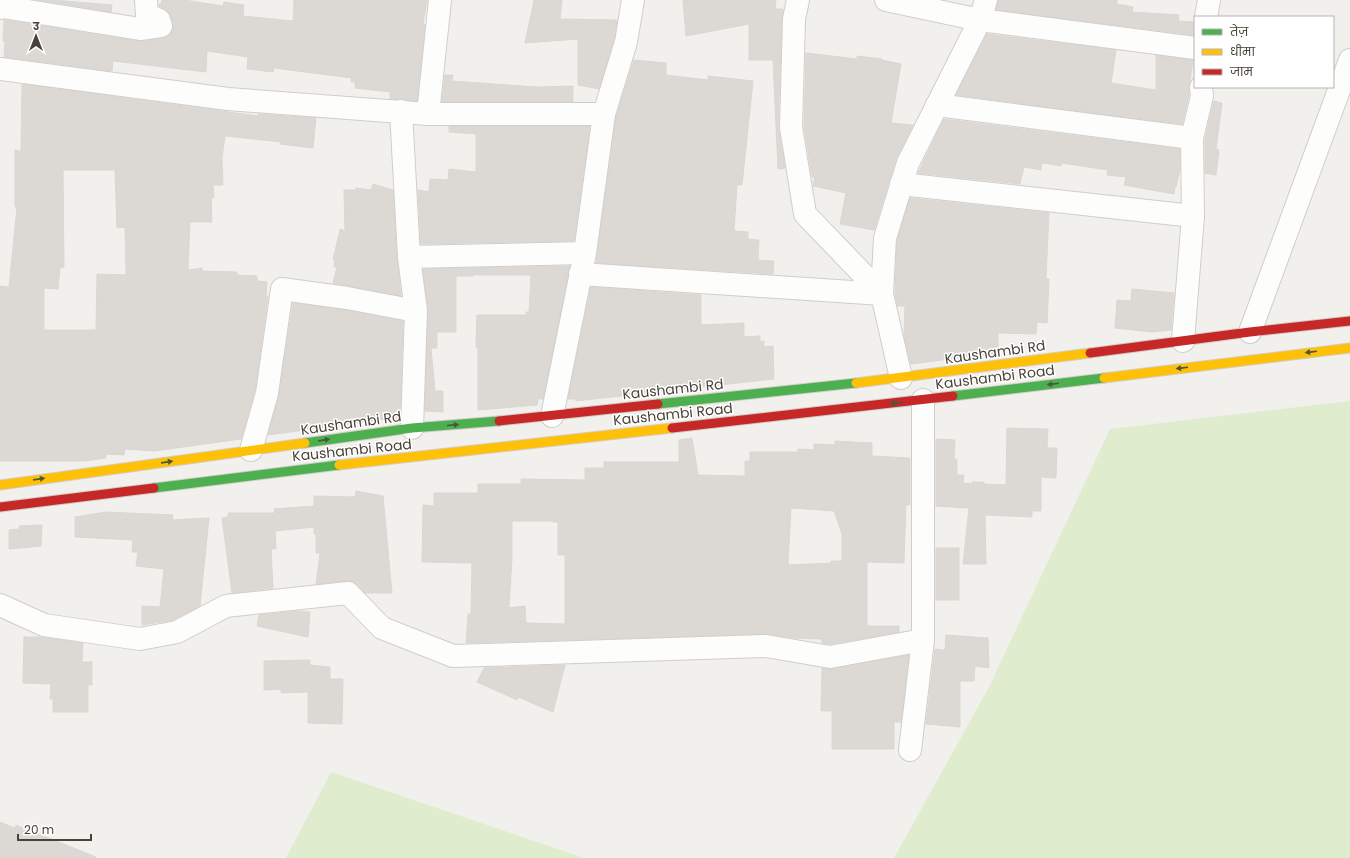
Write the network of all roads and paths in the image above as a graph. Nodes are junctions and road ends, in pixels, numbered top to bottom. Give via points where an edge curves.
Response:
1 (146, 0) edge
2 (440, 0) edge
3 (634, 0) edge
4 (798, 0) edge
5 (886, 0) edge
6 (1209, 0) edge
7 (0, 8) edge
8 (983, 10) edge
9 (1206, 16) edge
10 (1194, 48) edge
11 (1350, 60) edge
12 (0, 69) edge
13 (1201, 88) edge
14 (937, 106) junction
15 (402, 112) junction
16 (428, 114) junction
17 (604, 114) junction
18 (1192, 138) junction
19 (901, 184) junction
20 (1193, 216) junction
21 (585, 253) junction
22 (409, 257) junction
23 (580, 274) junction
24 (882, 294) junction
25 (416, 311) junction
26 (1350, 321) edge
27 (1250, 332) junction
28 (1183, 341) junction
29 (1350, 348) edge
30 (901, 378) junction
31 (924, 400) junction
32 (552, 416) junction
33 (412, 428) junction
34 (251, 450) junction
35 (0, 485) edge
36 (0, 507) edge
37 (0, 605) edge
38 (924, 640) junction
39 (910, 750) dead end

1 - 7 street via 147,15 160,20 161,26 140,30
2 - 16 street
3 - 17 street via 626,42
4 - 24 street via 794,19 791,127 805,214
5 - 8 street
6 - 9 street
8 - 10 street
8 - 14 street
11 - 27 street
12 - 15 street via 228,99
13 - 18 street via 1202,96
14 - 18 street
14 - 19 street via 908,163
15 - 16 street
15 - 22 street
16 - 17 street
17 - 21 street
18 - 20 street
19 - 20 street
19 - 24 street via 885,238
20 - 28 street
21 - 22 street
21 - 23 street
22 - 25 street
23 - 24 street
23 - 32 street
24 - 30 street
25 - 33 street
25 - 34 street via 282,289 267,393
26 - 27 main road, Kaushambi Rd
27 - 28 main road, Kaushambi Rd
28 - 30 main road, Kaushambi Rd
29 -> 31 main road, Kaushambi Road
30 - 32 main road, Kaushambi Rd
31 -> 36 main road, Kaushambi Road via 263,474
31 - 38 street
33 -> 32 main road, Kaushambi Rd
34 -> 33 main road, Kaushambi Rd
35 -> 34 main road, Kaushambi Rd
37 - 38 street via 44,625 140,639 177,632 226,606 348,593 382,628 453,656 766,646 830,657
38 - 39 street

